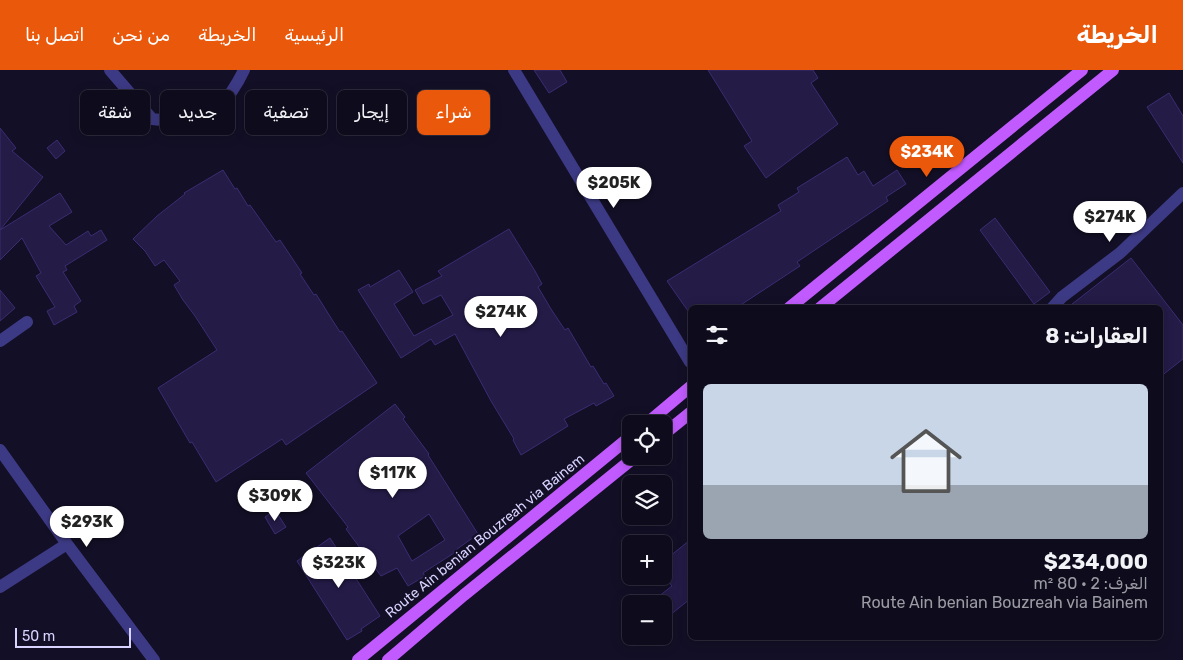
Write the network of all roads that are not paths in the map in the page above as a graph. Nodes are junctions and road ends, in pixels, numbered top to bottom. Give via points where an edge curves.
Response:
1 (110, 70) edge
2 (244, 70) edge
3 (514, 70) edge
4 (1082, 70) edge
5 (1113, 70) edge
6 (1183, 193) edge
7 (793, 305) edge
8 (824, 305) edge
9 (1055, 305) edge
10 (27, 322) dead end
11 (0, 341) edge
12 (688, 359) edge
13 (688, 389) edge
14 (688, 414) edge
15 (657, 415) edge
16 (672, 427) edge
17 (622, 443) edge
18 (0, 450) edge
19 (625, 465) edge
20 (67, 544) junction
21 (0, 587) edge
22 (154, 660) edge
23 (358, 660) edge
24 (388, 660) edge

1 - 2 street via 152,119 191,122 211,114 236,87
3 - 12 street
4 - 7 main road
5 - 8 main road
6 - 9 street via 1120,253
10 - 11 street
13 - 15 main road
14 - 16 main road
17 - 23 main road, Route Ain benian Bouzreah via Bainem
18 - 20 street
19 - 24 main road
20 - 21 street
20 - 22 street

